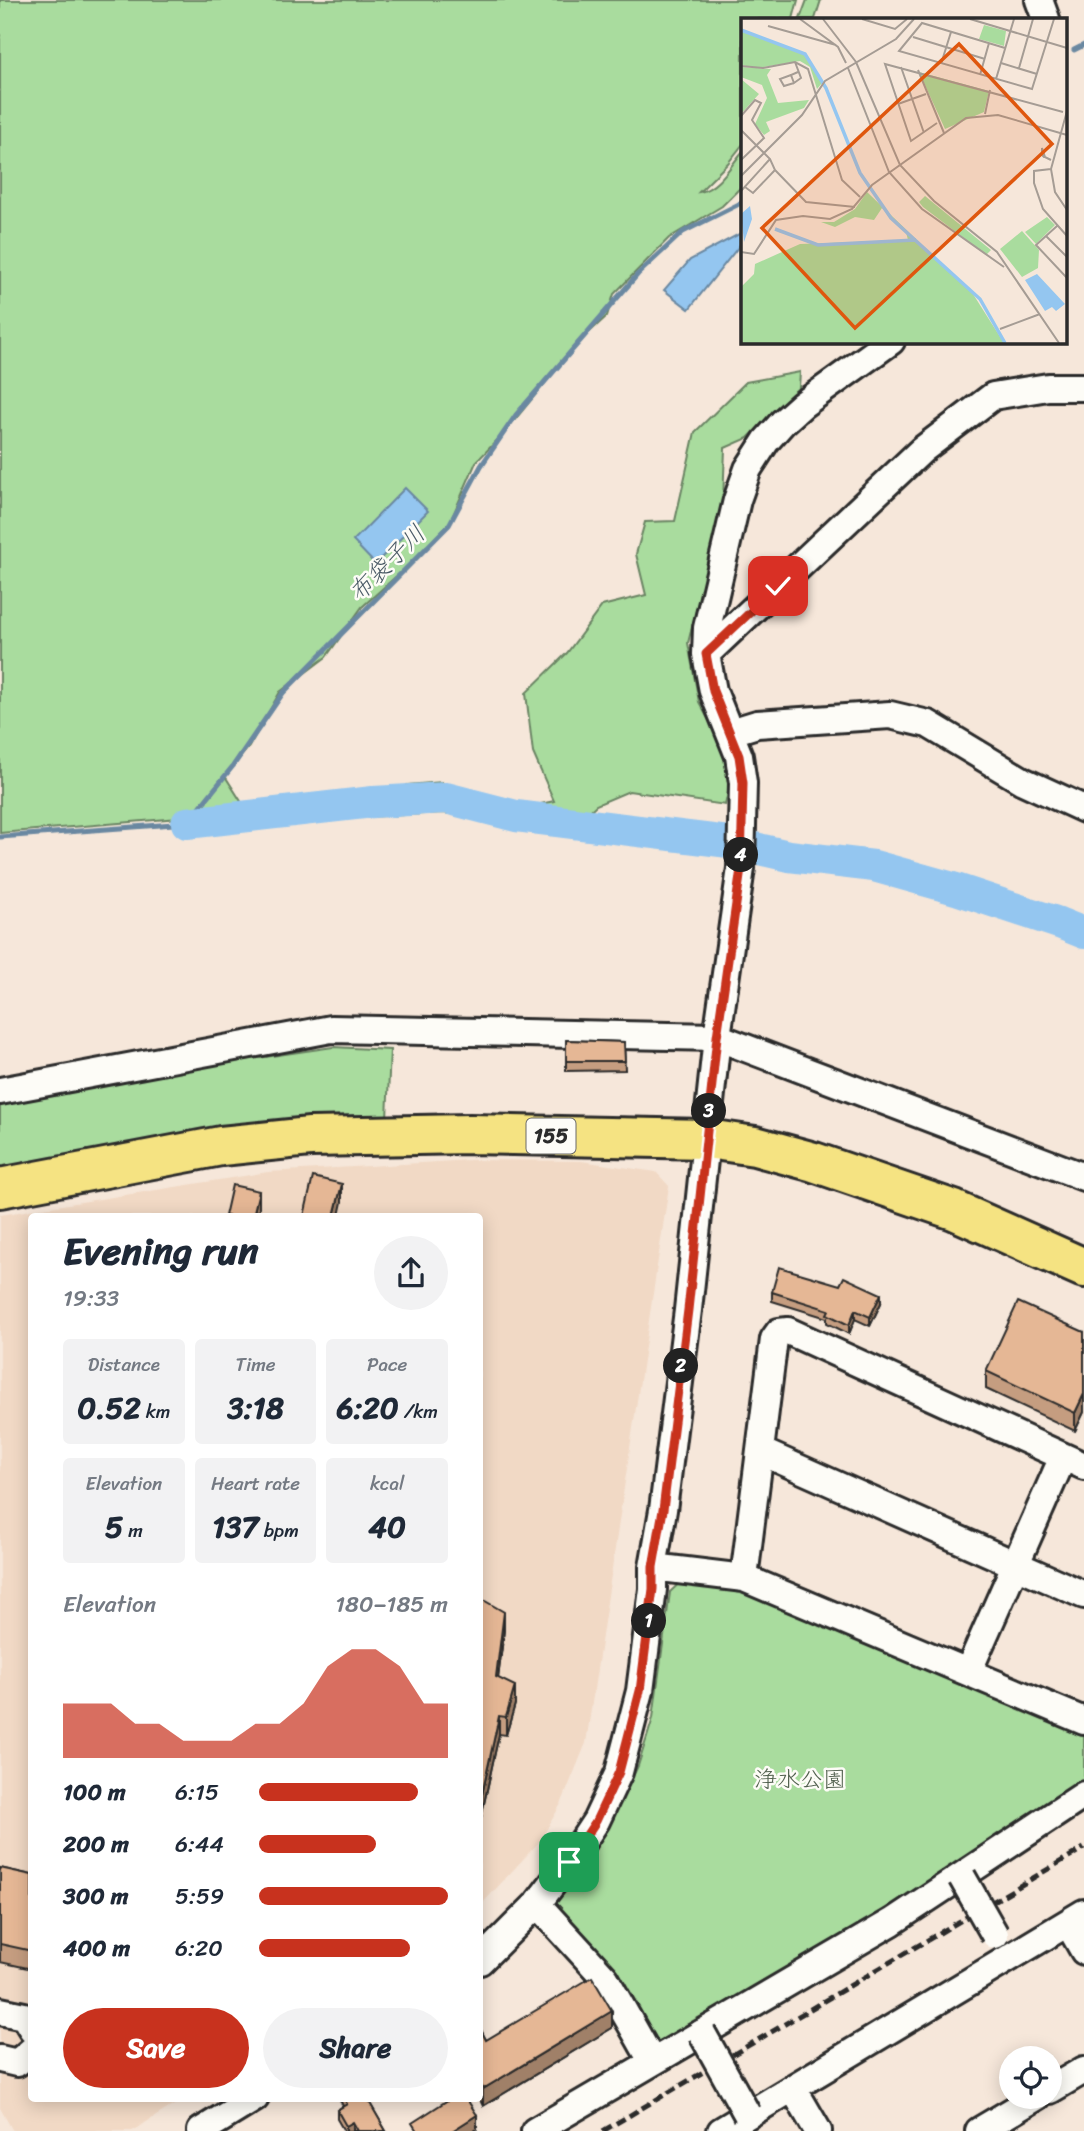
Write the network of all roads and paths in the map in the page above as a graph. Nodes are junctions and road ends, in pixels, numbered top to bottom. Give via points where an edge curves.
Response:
1 (1039, 0) edge
2 (1046, 18) edge
3 (888, 343) edge
4 (1084, 387) edge
5 (706, 654) junction
6 (731, 732) junction
7 (1084, 809) edge
8 (717, 1037) junction
9 (0, 1091) edge
10 (706, 1139) junction
11 (1084, 1177) edge
12 (0, 1188) edge
13 (1084, 1268) edge
14 (760, 1451) junction
15 (1074, 1461) edge
16 (1016, 1565) junction
17 (653, 1567) junction
18 (744, 1578) junction
19 (1084, 1595) edge
20 (968, 1672) junction
21 (1084, 1721) edge
22 (1084, 1795) edge
23 (962, 1877) junction
24 (537, 1904) junction
25 (1076, 1918) edge
26 (1084, 1951) edge
27 (1009, 1957) junction
28 (483, 1958) edge
29 (0, 2011) edge
30 (28, 2022) edge
31 (702, 2033) junction
32 (28, 2053) edge
33 (0, 2059) edge
34 (652, 2061) junction
35 (1084, 2070) edge
36 (1062, 2083) edge
37 (793, 2088) junction
38 (248, 2102) edge
39 (1016, 2109) edge
40 (747, 2113) junction
41 (201, 2131) edge
42 (535, 2131) edge
43 (721, 2131) edge
44 (818, 2131) edge
45 (979, 2131) edge

1 - 2 street
3 - 5 street via 802,405 766,440 748,469 707,628
4 - 5 street via 1048,387 993,396 922,450
5 - 6 street via 713,691
6 - 7 street via 757,724 890,715 928,724 1023,781
6 - 8 street via 743,783 743,829
8 - 9 street via 331,1029
8 - 10 street
8 - 11 street
10 - 12 highway, 155 via 470,1134 310,1137 221,1146
10 - 13 highway, 155 via 755,1146 845,1172 954,1210
10 - 17 street
14 - 15 street via 774,1339 783,1330
14 - 16 street
14 - 18 street
15 - 16 street
16 - 19 street
16 - 20 street
17 - 18 street
17 - 24 street via 640,1691 619,1772 596,1821
18 - 20 street
20 - 21 street
22 - 23 street
23 - 27 street, bridge
23 - 31 street
24 - 28 street
24 - 34 street via 605,1978
25 - 26 street
25 - 27 street
27 - 37 street
29 - 30 street via 24,2016
31 - 34 street
31 - 40 street, bridge
32 - 33 street via 17,2063
34 - 42 street
35 - 36 street
37 - 40 street
37 - 44 street
38 - 41 street
39 - 45 street
40 - 43 street

